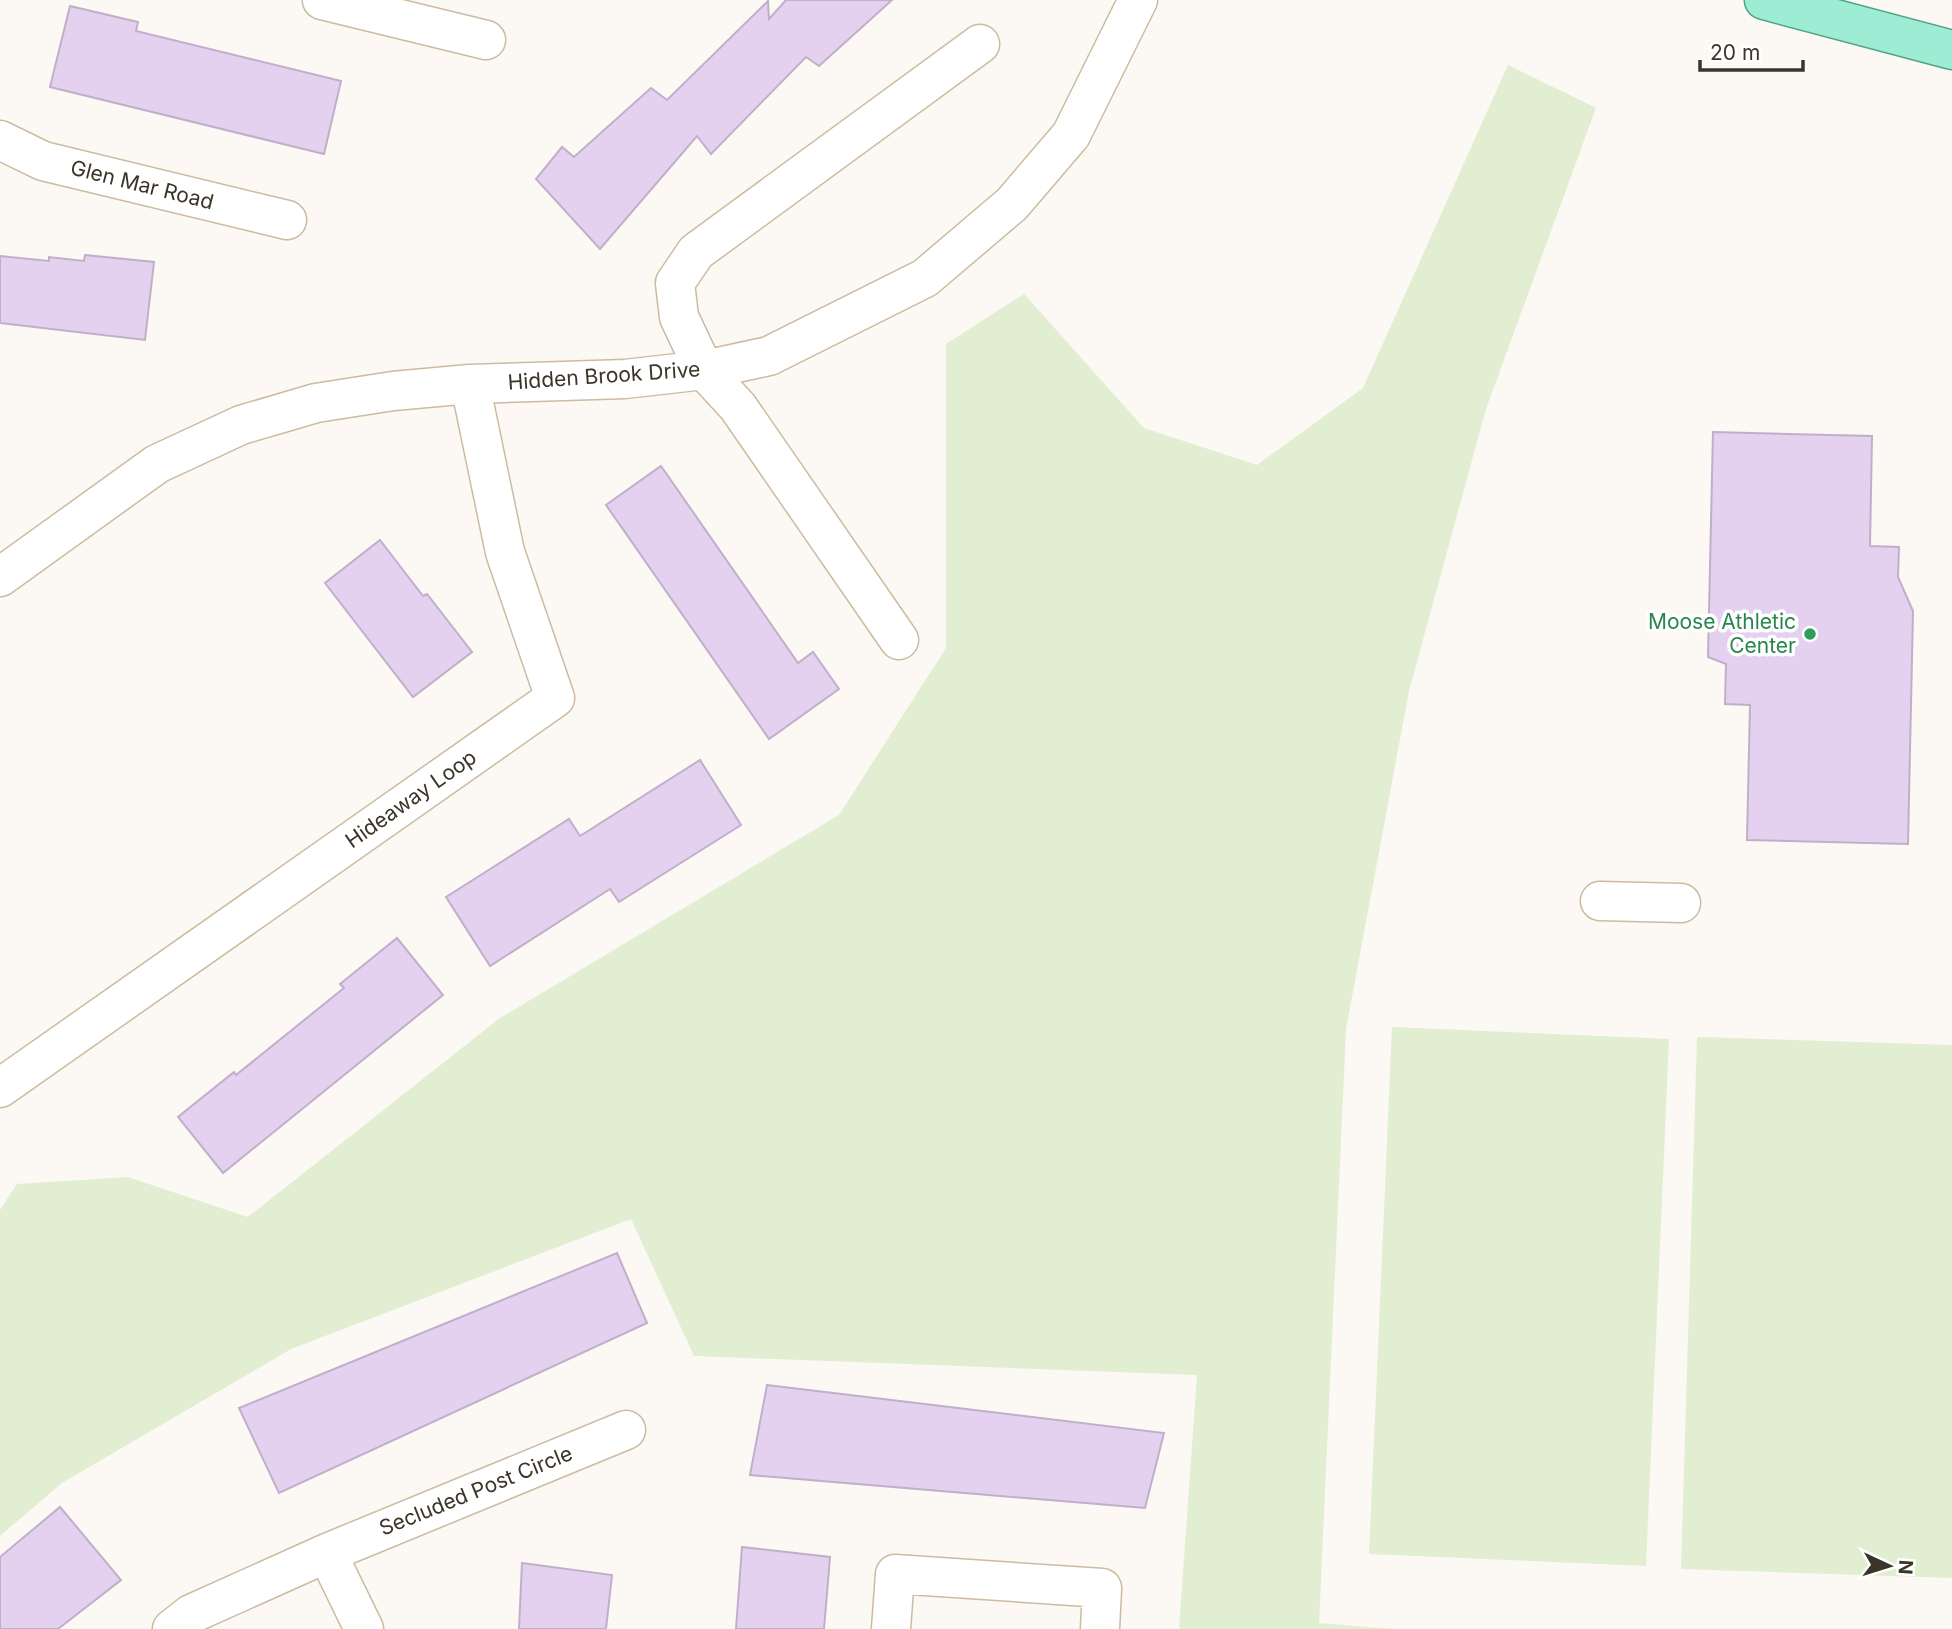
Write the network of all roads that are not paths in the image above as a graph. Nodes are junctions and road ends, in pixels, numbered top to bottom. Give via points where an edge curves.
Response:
1 (322, 0) edge
2 (1138, 0) edge
3 (1764, 0) edge
4 (486, 40) dead end
5 (980, 44) dead end
6 (1952, 50) edge
7 (0, 140) edge
8 (287, 220) dead end
9 (704, 370) junction
10 (470, 384) junction
11 (0, 578) edge
12 (899, 640) dead end
13 (1600, 901) dead end
14 (1681, 903) dead end
15 (0, 1088) edge
16 (626, 1430) dead end
17 (327, 1553) junction
18 (172, 1629) edge
19 (364, 1629) edge
20 (891, 1629) edge
21 (1100, 1629) edge

1 - 4 street
2 - 9 street, Hidden Brook Drive via 1071,135 1002,212 925,278 769,356
3 - 6 main road
5 - 9 street via 696,252 675,283 679,317
7 - 8 street, Glen Mar Road via 43,161
9 - 10 street, Hidden Brook Drive via 625,379
9 - 12 street via 738,407
10 - 11 street, Hidden Brook Drive via 316,403 242,425 157,464
10 - 15 street, Hideaway Loop via 505,552 555,698
13 - 14 street
16 - 17 street, Secluded Post Circle
17 - 18 street, Secluded Post Circle via 191,1614
17 - 19 street
20 - 21 street via 895,1574 1102,1588

